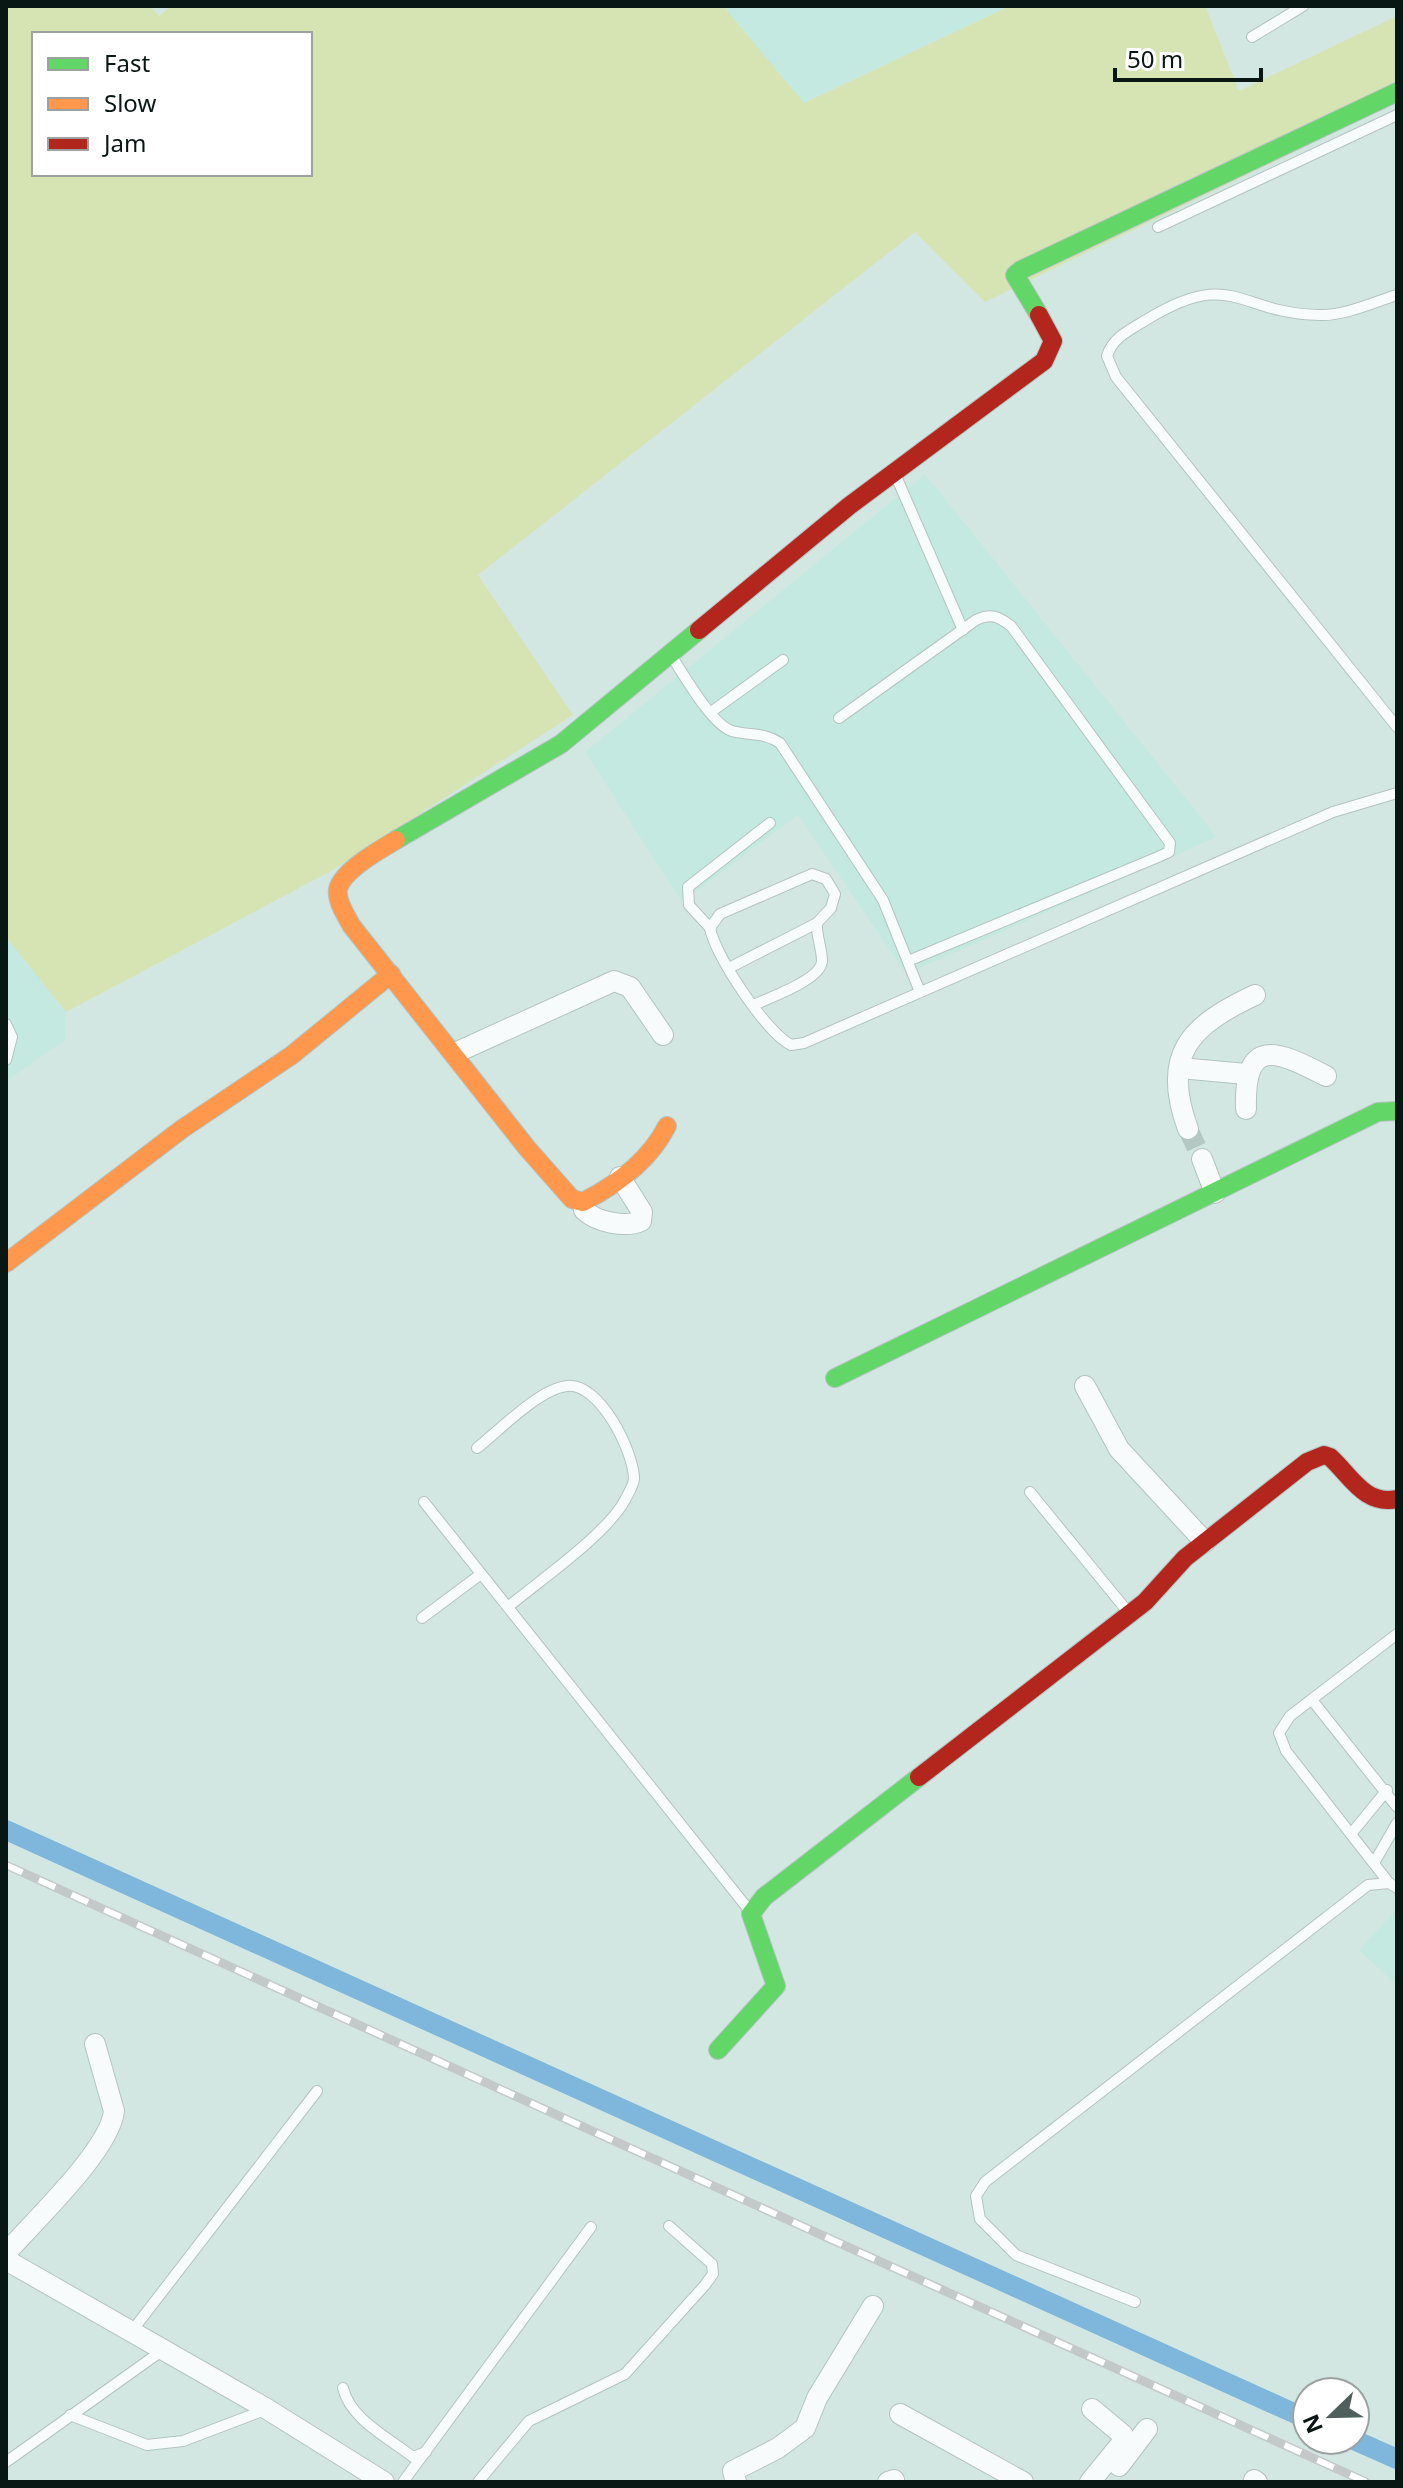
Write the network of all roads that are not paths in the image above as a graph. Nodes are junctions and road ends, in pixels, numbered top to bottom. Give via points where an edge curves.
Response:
1 (1303, 6) edge
2 (1252, 37) dead end
3 (1397, 92) edge
4 (1397, 115) edge
5 (1158, 227) dead end
6 (1397, 295) edge
7 (894, 472) junction
8 (963, 630) junction
9 (669, 654) junction
10 (783, 660) dead end
11 (711, 712) junction
12 (839, 718) dead end
13 (1397, 727) edge
14 (1397, 793) edge
15 (770, 823) dead end
16 (817, 923) junction
17 (710, 928) junction
18 (908, 961) junction
19 (729, 968) junction
20 (391, 974) junction
21 (920, 992) junction
22 (1255, 995) dead end
23 (754, 1005) junction
24 (6, 1024) edge
25 (663, 1035) dead end
26 (455, 1053) junction
27 (6, 1060) edge
28 (1180, 1068) junction
29 (1246, 1074) junction
30 (1326, 1076) dead end
31 (1246, 1109) dead end
32 (1397, 1111) edge
33 (667, 1126) dead end
34 (1188, 1129) tunnel mouth
35 (1202, 1159) tunnel mouth
36 (620, 1177) junction
37 (1215, 1193) junction
38 (583, 1202) junction
39 (6, 1263) edge
40 (835, 1378) dead end
41 (1085, 1386) dead end
42 (477, 1448) dead end
43 (1030, 1492) dead end
44 (1397, 1499) edge
45 (424, 1502) dead end
46 (1205, 1542) junction
47 (481, 1574) junction
48 (508, 1607) junction
49 (1129, 1613) junction
50 (422, 1618) dead end
51 (1397, 1634) edge
52 (1312, 1700) junction
53 (1387, 1790) junction
54 (1397, 1807) edge
55 (1397, 1823) edge
56 (1351, 1834) junction
57 (1374, 1863) junction
58 (1393, 1886) edge
59 (751, 1914) junction
60 (95, 2044) dead end
61 (718, 2050) dead end
62 (317, 2091) dead end
63 (669, 2226) dead end
64 (591, 2227) dead end
65 (6, 2253) edge
66 (6, 2260) edge
67 (1135, 2302) dead end
68 (873, 2306) dead end
69 (132, 2331) junction
70 (165, 2349) junction
71 (343, 2388) dead end
72 (267, 2409) junction
73 (1092, 2409) dead end
74 (900, 2414) dead end
75 (70, 2415) junction
76 (1147, 2429) dead end
77 (426, 2452) junction
78 (6, 2462) edge
79 (384, 2482) edge
80 (403, 2482) edge
81 (478, 2482) edge
82 (736, 2482) edge
83 (1023, 2482) edge
84 (1090, 2482) edge
85 (1107, 2482) edge

1 - 2 lane
3 - 7 street via 1021,270 1015,275 1017,287 1050,331 1050,352
4 - 5 lane
6 - 13 lane via 1324,316 1202,293 1179,300 1120,336 1107,356 1116,377
7 - 8 lane
7 - 9 street
8 - 12 lane
8 - 18 lane via 987,615 1011,626 1164,832 1169,852
9 - 11 lane
9 - 20 street via 561,744 388,845 344,878 338,890 343,912
10 - 11 lane
11 - 18 lane via 732,731 769,736 780,743 866,871
14 - 21 lane via 1333,812
15 - 17 lane via 688,887 689,905
16 - 17 lane via 835,894 826,879 812,874 720,914
16 - 19 lane
16 - 23 lane via 819,970
17 - 19 lane
18 - 21 lane
19 - 23 lane
20 - 26 street
20 - 39 street via 292,1055 182,1129
21 - 23 lane via 791,1045 771,1030
22 - 28 street via 1215,1013 1197,1028
24 - 27 lane via 12,1037
25 - 26 street via 630,987 614,981
26 - 38 street via 554,1181 572,1199
28 - 29 street
28 - 34 street via 1178,1103
29 - 30 street via 1256,1060 1279,1055
29 - 31 street
32 - 37 street via 1378,1112
33 - 36 street via 654,1148
35 - 37 street
36 - 38 street
36 - 38 street via 642,1212 641,1221 598,1219 584,1210
37 - 40 street
41 - 46 street via 1119,1449
42 - 48 lane via 547,1392 568,1385 597,1398 629,1452 634,1480 612,1519
43 - 49 lane
44 - 46 street via 1370,1499 1324,1455 1307,1462
45 - 47 lane
46 - 49 street
47 - 48 lane
47 - 50 lane
48 - 59 lane
49 - 59 street via 764,1897
51 - 52 lane
52 - 53 lane
52 - 56 lane via 1282,1725 1280,1740
53 - 54 lane
53 - 56 lane
55 - 57 lane
56 - 57 lane
57 - 58 lane
58 - 67 lane via 1368,1885 985,2182 976,2196 980,2219 1016,2255
59 - 61 street via 776,1986
60 - 65 street via 113,2121 93,2156
62 - 69 lane
63 - 81 lane via 712,2264 713,2274 705,2285 625,2374 529,2421
64 - 77 lane
66 - 69 street
68 - 82 street via 817,2398 805,2428 733,2471
69 - 70 street
70 - 72 street
70 - 75 lane
71 - 77 lane via 350,2403 379,2432 413,2457
72 - 75 lane via 183,2441 147,2445
72 - 79 street
73 - 84 street via 1123,2435
74 - 83 street
75 - 78 lane
76 - 85 street
77 - 80 lane

